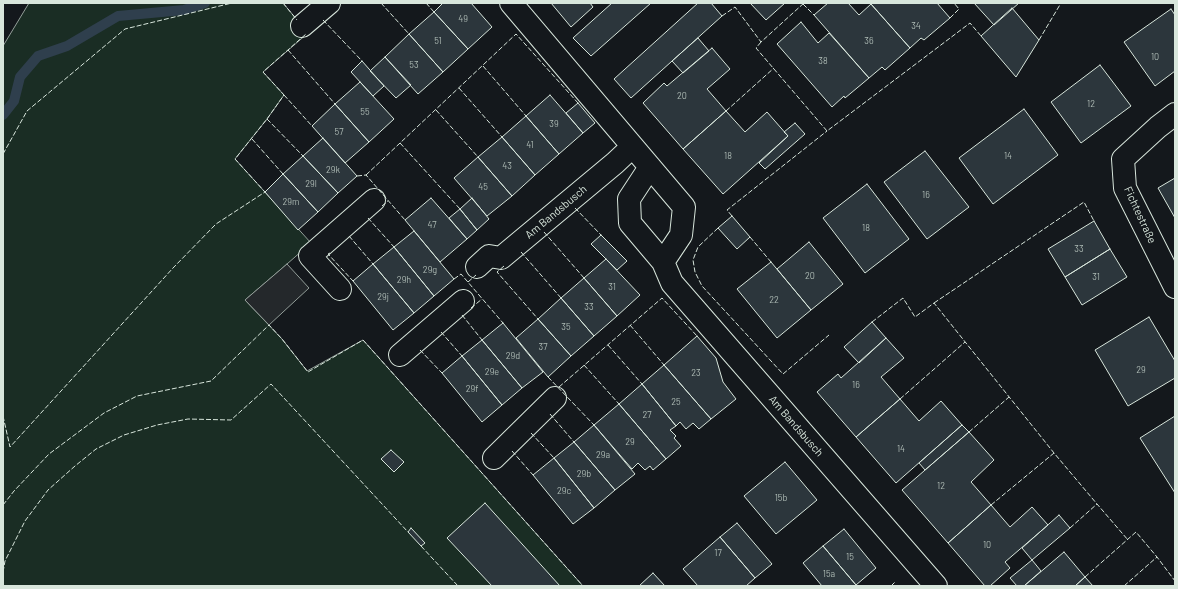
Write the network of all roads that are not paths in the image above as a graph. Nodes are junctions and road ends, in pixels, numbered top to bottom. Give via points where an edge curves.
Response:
1 (329, 3) edge
2 (511, 3) edge
3 (302, 26) dead end
4 (1175, 114) edge
5 (632, 147) junction
6 (650, 167) junction
7 (374, 200) dead end
8 (663, 262) junction
9 (477, 266) dead end
10 (1175, 287) edge
11 (340, 289) dead end
12 (463, 301) dead end
13 (400, 355) dead end
14 (555, 398) dead end
15 (494, 458) dead end
16 (936, 586) edge

1 - 3 street
2 - 5 street
4 - 10 street, Fichtestraße via 1123,159 1126,188
5 - 6 street
5 - 9 street, Am Bandsbusch via 501,258 489,256
6 - 8 street via 684,207 681,235
6 - 8 street, Am Bandsbusch via 628,199 630,223
7 - 11 street via 310,256
8 - 16 street, Am Bandsbusch via 672,283
12 - 13 street
14 - 15 street

